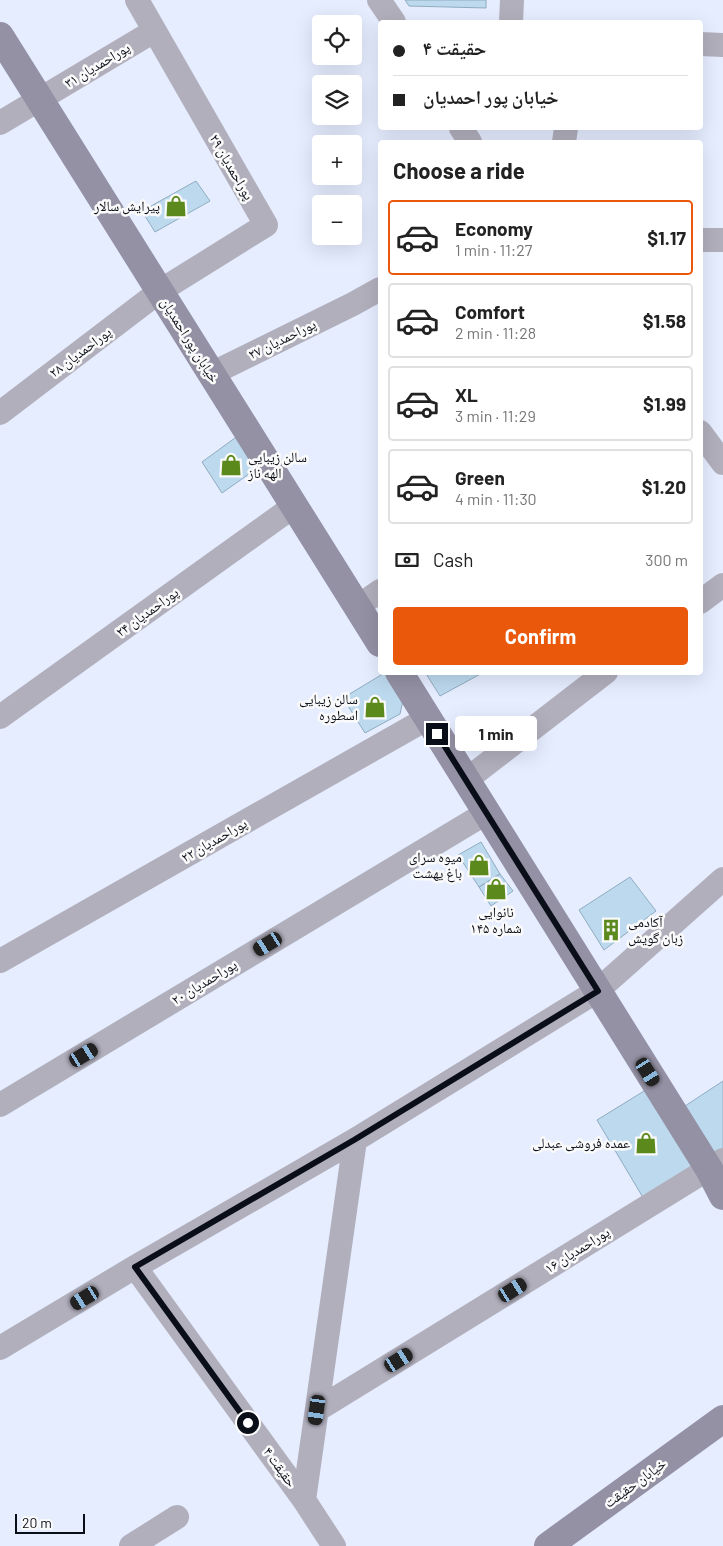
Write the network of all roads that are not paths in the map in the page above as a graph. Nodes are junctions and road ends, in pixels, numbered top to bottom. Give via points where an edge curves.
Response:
1 (136, 0) edge
2 (379, 0) edge
3 (512, 0) edge
4 (393, 20) edge
5 (511, 20) edge
6 (154, 31) junction
7 (0, 36) edge
8 (703, 44) edge
9 (723, 44) edge
10 (39, 99) junction
11 (0, 122) edge
12 (703, 240) edge
13 (723, 240) edge
14 (378, 290) edge
15 (160, 291) junction
16 (211, 374) junction
17 (0, 413) edge
18 (703, 436) edge
19 (722, 460) edge
20 (294, 506) junction
21 (723, 585) edge
22 (378, 592) edge
23 (703, 600) edge
24 (357, 607) junction
25 (378, 640) edge
26 (401, 675) edge
27 (602, 675) edge
28 (0, 718) edge
29 (428, 718) junction
30 (466, 780) junction
31 (486, 813) junction
32 (723, 879) edge
33 (0, 961) edge
34 (598, 991) junction
35 (0, 1105) edge
36 (354, 1140) junction
37 (716, 1165) edge
38 (723, 1196) edge
39 (135, 1267) junction
40 (0, 1348) edge
41 (317, 1410) junction
42 (723, 1419) edge
43 (304, 1500) junction
44 (177, 1516) dead end
45 (131, 1546) edge
46 (334, 1546) edge
47 (548, 1546) edge

1 - 6 street, پوراحمدیان ۲۹
2 - 4 street
3 - 5 street
6 - 10 street, پوراحمدیان ۳۱
6 - 15 street, پوراحمدیان ۲۹ via 266,225
7 - 10 street, خیابان پور احمدیان
8 - 9 street
10 - 11 street, پوراحمدیان ۳۱
10 - 15 street, خیابان پور احمدیان
12 - 13 street
14 - 16 street, پوراحمدیان ۲۷
15 - 16 street, خیابان پور احمدیان
15 - 17 street, پوراحمدیان ۲۸
16 - 20 street, خیابان پور احمدیان
18 - 19 street
20 - 24 street, خیابان پور احمدیان
20 - 28 street, پوراحمدیان ۲۴
21 - 23 street
22 - 24 street
24 - 25 street, خیابان پور احمدیان
26 - 29 street
27 - 30 street
29 - 30 street
29 - 33 street, پوراحمدیان ۲۲
30 - 31 street
31 - 34 street
31 - 35 street, پوراحمدیان ۲۰
32 - 34 street
34 - 36 street
34 - 37 street
36 - 39 street
36 - 41 street
37 - 38 street
37 - 41 street, پوراحمدیان ۱۶
39 - 40 street
39 - 43 street, حقیقت ۴
41 - 43 street
42 - 47 street, خیابان حقیقت
43 - 46 street, حقیقت ۴
44 - 45 street

